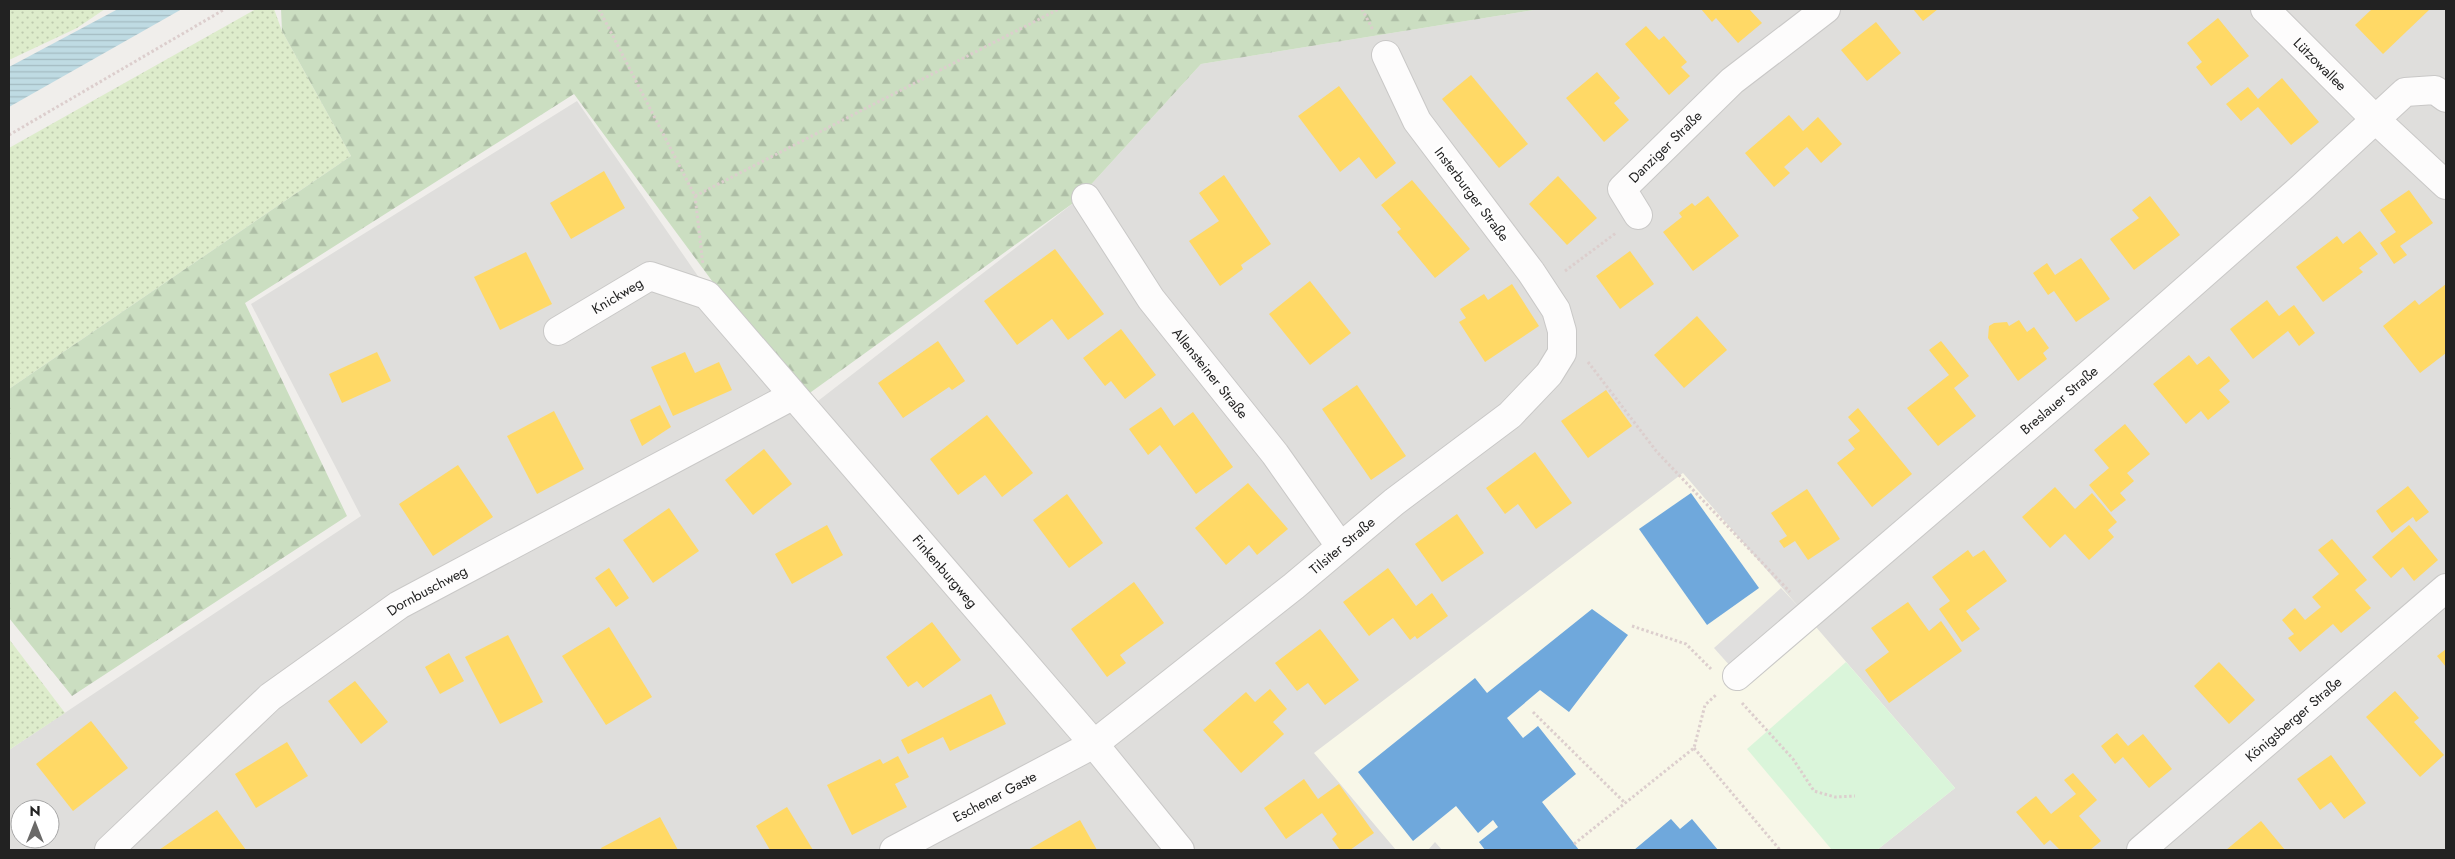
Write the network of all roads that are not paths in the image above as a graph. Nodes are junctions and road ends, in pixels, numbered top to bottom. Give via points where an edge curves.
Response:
1 (1826, 9) edge
2 (2265, 9) edge
3 (1386, 55) dead end
4 (2446, 98) edge
5 (2375, 119) junction
6 (2446, 186) edge
7 (1086, 198) dead end
8 (1638, 215) road end
9 (707, 295) joint
10 (1562, 330) joint
11 (558, 332) dead end
12 (792, 396) junction
13 (1340, 546) junction
14 (2446, 588) edge
15 (1732, 681) road end
16 (1094, 744) junction
17 (109, 850) edge
18 (894, 850) edge
19 (1180, 850) edge
20 (2141, 850) edge

1 - 8 street, Danziger Straße via 1732,81 1622,189
2 - 5 street, Lützowallee
3 - 10 street, Insterburger Straße via 1417,121 1543,289 1556,310
4 - 5 street via 2435,90 2405,92
5 - 6 street, Lützowallee
5 - 15 street, Breslauer Straße via 2100,365
7 - 13 street, Allensteiner Straße via 1151,298 1275,454
9 - 11 street, Knickweg via 650,276
9 - 12 street, Finkenburgweg
10 - 13 street, Tilsiter Straße via 1562,353 1549,374 1510,415
12 - 16 street, Finkenburgweg
12 - 17 street, Dornbuschweg via 399,605 270,697
13 - 16 street, Tilsiter Straße
14 - 20 street, Königsberger Straße
16 - 18 street, Eschener Gaste
16 - 19 street, Finkenburgweg

